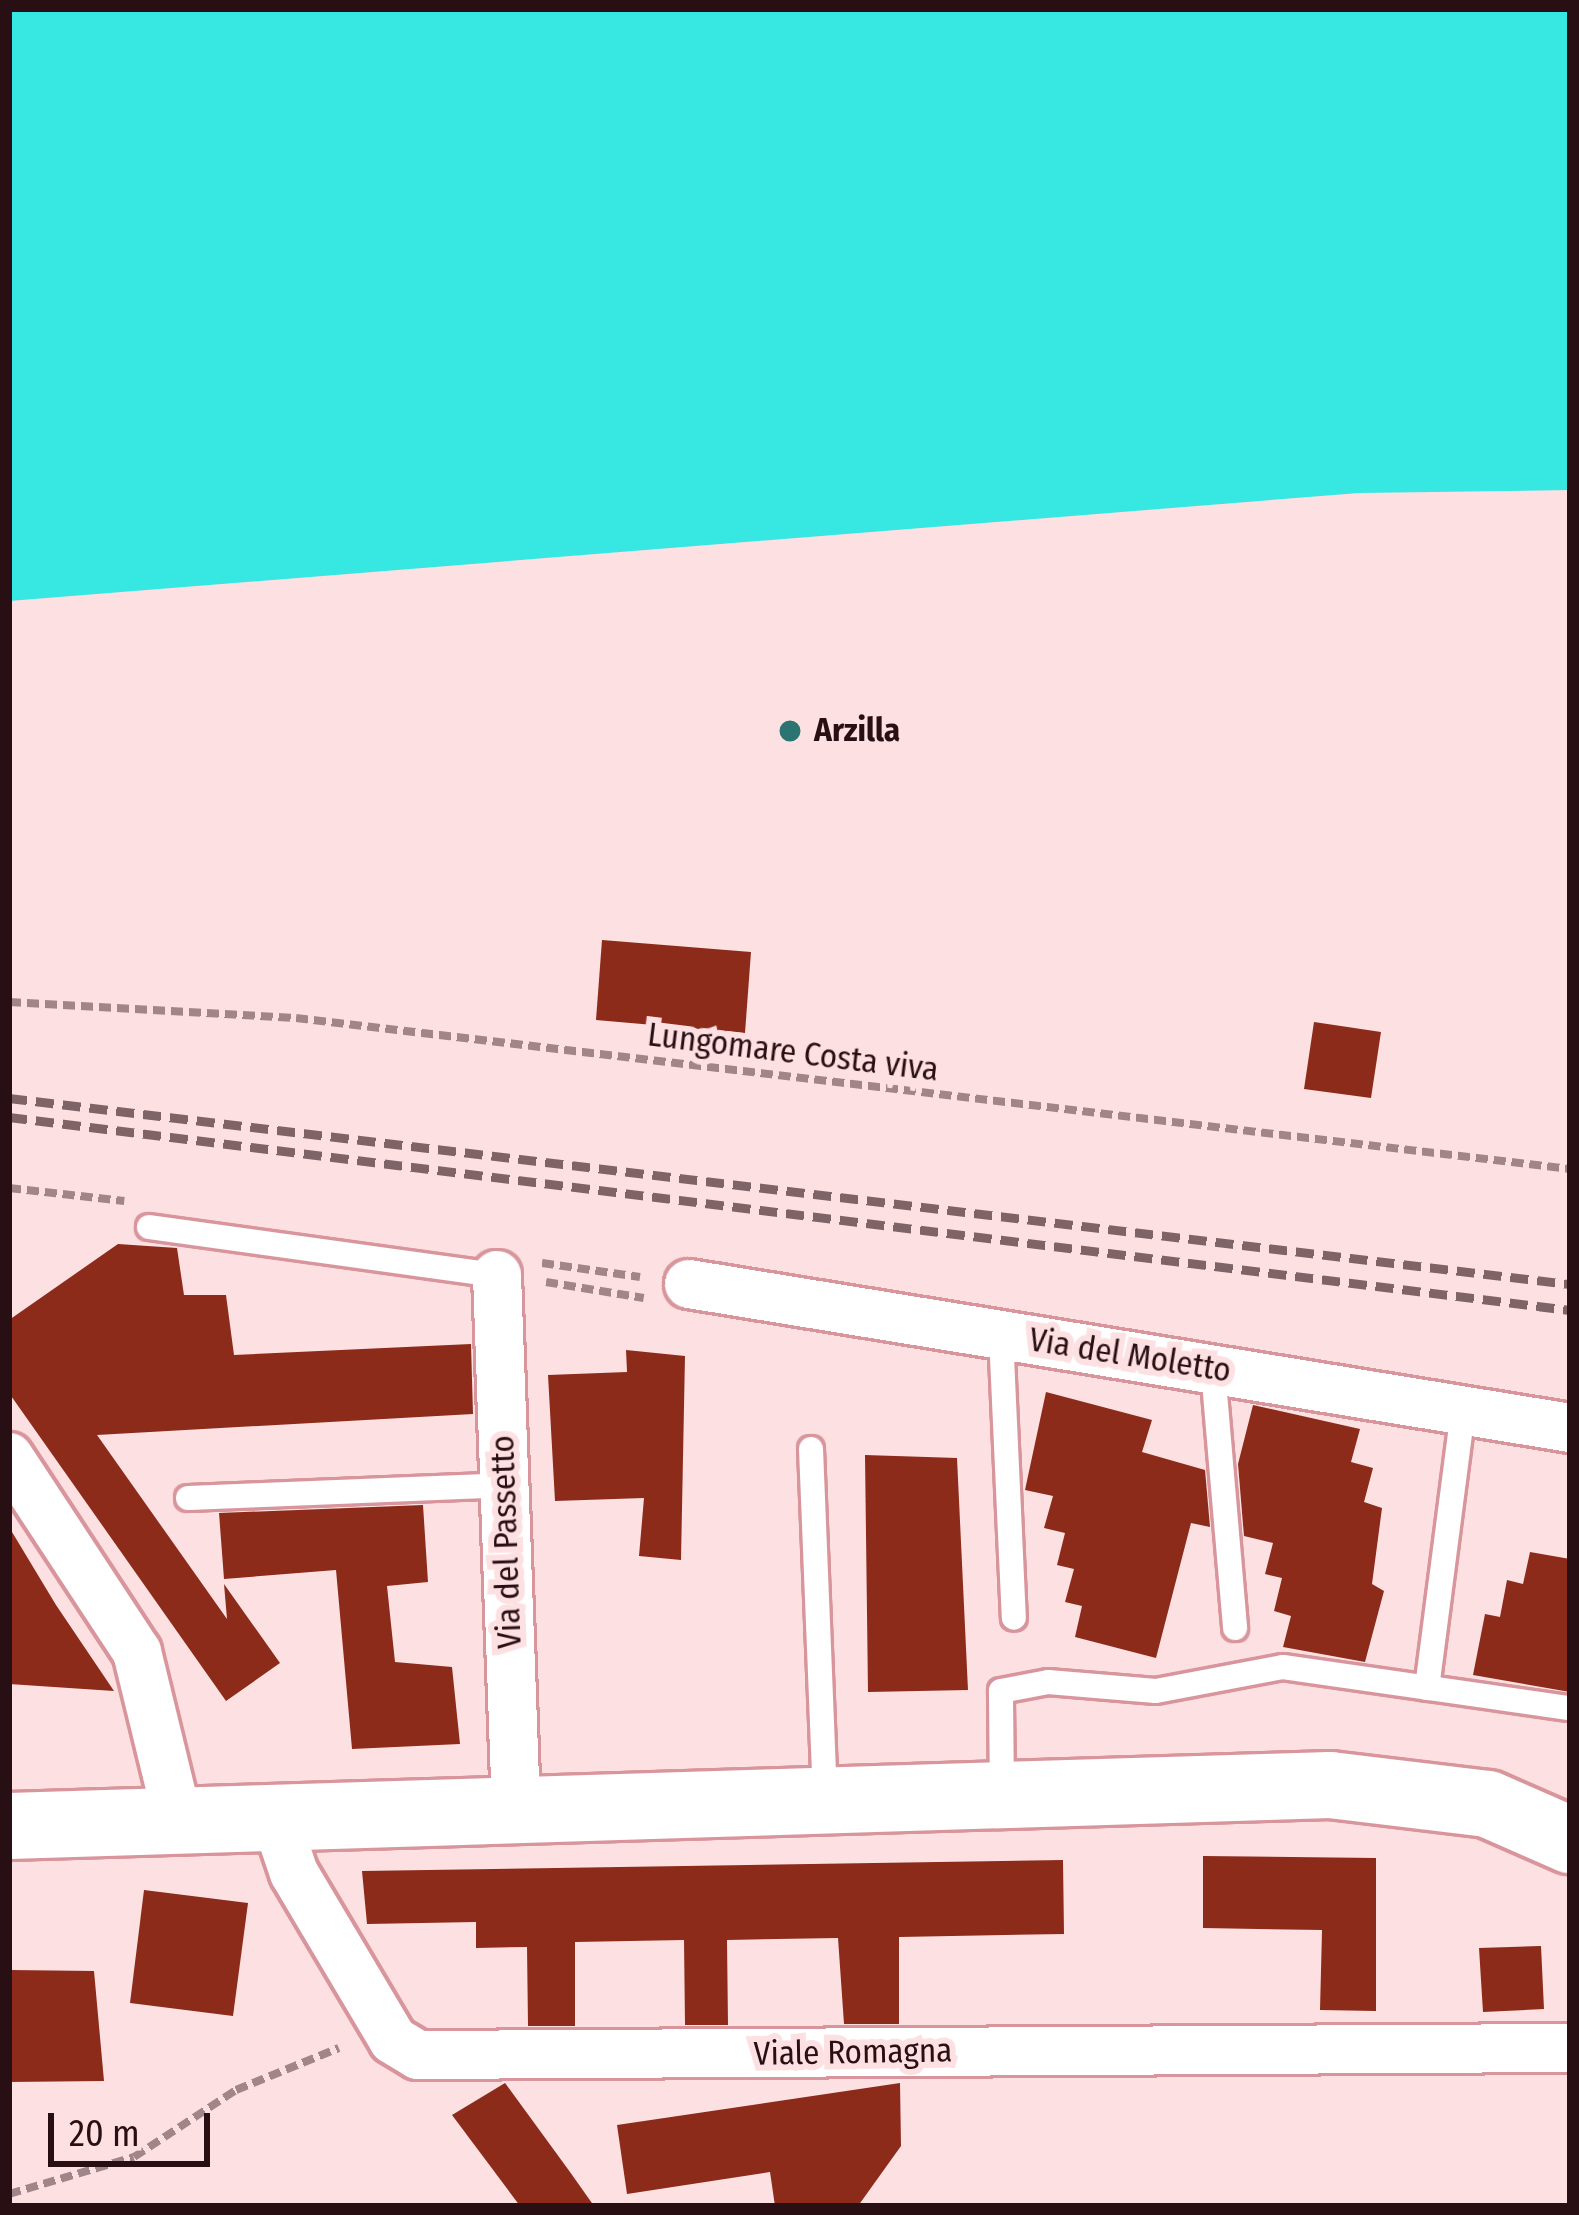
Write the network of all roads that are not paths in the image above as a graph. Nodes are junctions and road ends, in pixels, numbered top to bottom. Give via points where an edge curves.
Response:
1 (149, 1227) dead end
2 (497, 1275) joint
3 (689, 1284) road end
4 (1001, 1336) junction
5 (1213, 1370) junction
6 (1463, 1411) junction
7 (1570, 1428) edge
8 (811, 1449) dead end
9 (9, 1457) edge
10 (505, 1485) junction
11 (188, 1498) dead end
12 (1014, 1618) dead end
13 (1235, 1628) dead end
14 (1427, 1688) junction
15 (1567, 1708) dead end
16 (1002, 1795) junction
17 (825, 1800) junction
18 (516, 1810) junction
19 (275, 1817) junction
20 (178, 1820) junction
21 (9, 1826) edge
22 (1570, 1840) edge
23 (1570, 2048) edge

1 - 2 lane
2 - 10 street, Via del Passetto
3 - 4 street, Via del Moletto
4 - 5 street, Via del Moletto
4 - 12 lane
5 - 6 street, Via del Moletto
5 - 13 lane
6 - 7 street, Via del Moletto
6 - 14 lane
8 - 17 lane
9 - 20 street via 137,1652
10 - 11 lane
10 - 18 street, Via del Passetto
14 - 15 lane
14 - 16 lane via 1283,1667 1156,1691 1048,1682 1000,1691
16 - 17 main road
16 - 22 main road via 1330,1785 1488,1804
17 - 18 main road
18 - 19 main road
19 - 20 main road
19 - 23 street, Viale Romagna via 294,1874 393,2040 418,2055
20 - 21 main road

